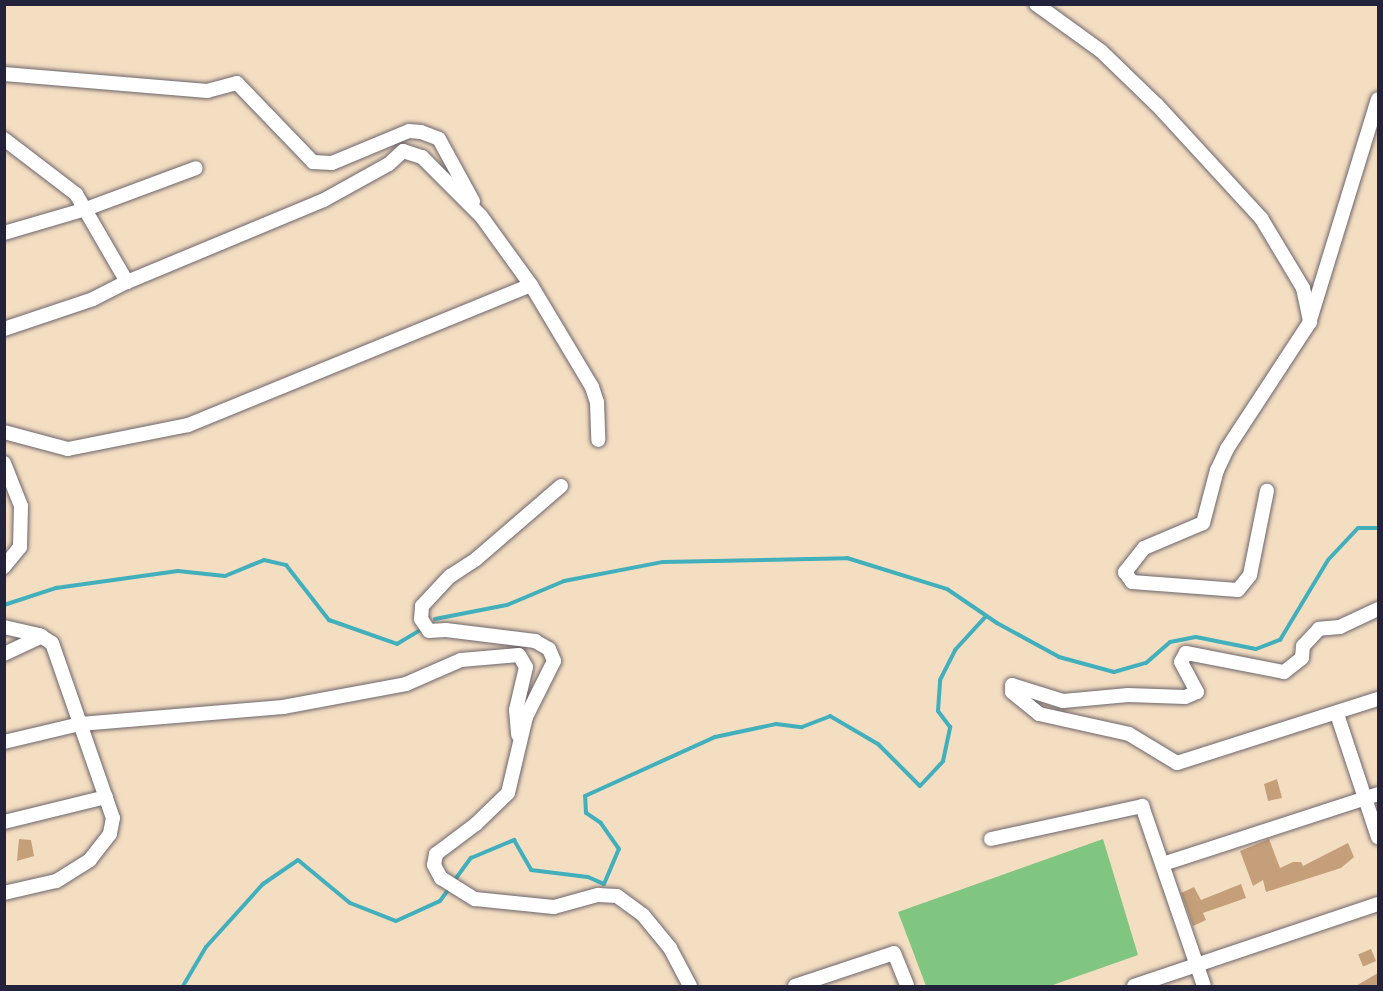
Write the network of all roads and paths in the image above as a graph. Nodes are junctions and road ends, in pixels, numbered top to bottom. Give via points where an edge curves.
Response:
1 (1036, 4) edge
2 (4, 74) edge
3 (1378, 99) edge
4 (4, 139) edge
5 (196, 168) dead end
6 (86, 209) junction
7 (481, 216) junction
8 (4, 233) edge
9 (127, 282) junction
10 (531, 285) junction
11 (1310, 322) junction
12 (4, 329) edge
13 (4, 432) edge
14 (598, 440) dead end
15 (4, 463) edge
16 (561, 486) dead end
17 (1267, 491) dead end
18 (11, 498) edge
19 (4, 567) edge
20 (1378, 609) edge
21 (4, 627) edge
22 (42, 636) junction
23 (4, 654) edge
24 (1378, 699) edge
25 (1337, 714) junction
26 (80, 724) junction
27 (4, 742) edge
28 (519, 752) junction
29 (1372, 796) edge
30 (106, 797) junction
31 (4, 822) edge
32 (1378, 837) edge
33 (991, 838) dead end
34 (1163, 864) junction
35 (4, 893) edge
36 (1378, 904) edge
37 (1197, 966) junction
38 (690, 987) edge
39 (795, 987) edge
40 (907, 987) edge
41 (1134, 987) edge
42 (1204, 987) edge

1 - 11 street via 1101,51 1157,105 1261,218 1304,288
2 - 7 street via 207,92 237,83 313,162 332,163 409,131 421,132 440,140
3 - 11 street
4 - 6 street via 76,194
5 - 6 street
6 - 8 street
6 - 9 street
7 - 9 street via 423,157 403,151 389,165 324,200
7 - 10 street
9 - 12 street via 93,299
10 - 13 street via 188,425 68,449
10 - 14 street via 592,387 597,402
11 - 17 street via 1227,449 1217,470 1203,524 1144,548 1125,572 1132,582 1238,590 1250,575
15 - 18 street
16 - 28 street via 431,593 422,606 421,619 429,631 492,634 535,641 549,650 554,661 526,717
18 - 19 street via 20,547
20 - 25 street via 1340,627 1319,629 1303,646 1302,658 1284,672 1186,653 1181,662 1197,692 1185,698 1128,695 1063,700 1012,685 1012,692 1039,714 1129,734 1177,763
21 - 22 street
22 - 23 street
22 - 26 street via 52,643
24 - 25 street
25 - 29 street
26 - 27 street
26 - 28 street via 283,707 406,684 461,660 519,655 526,667 516,710
26 - 30 street
28 - 38 street via 508,793 436,854 434,865 441,878 475,899 554,907 598,896 617,896 643,915 670,948
29 - 32 street
29 - 34 street
30 - 31 street
30 - 35 street via 113,818 110,834 90,860 57,881
33 - 34 street via 1142,806
34 - 37 street
36 - 37 street
37 - 41 street
37 - 42 street
39 - 40 street via 894,953

